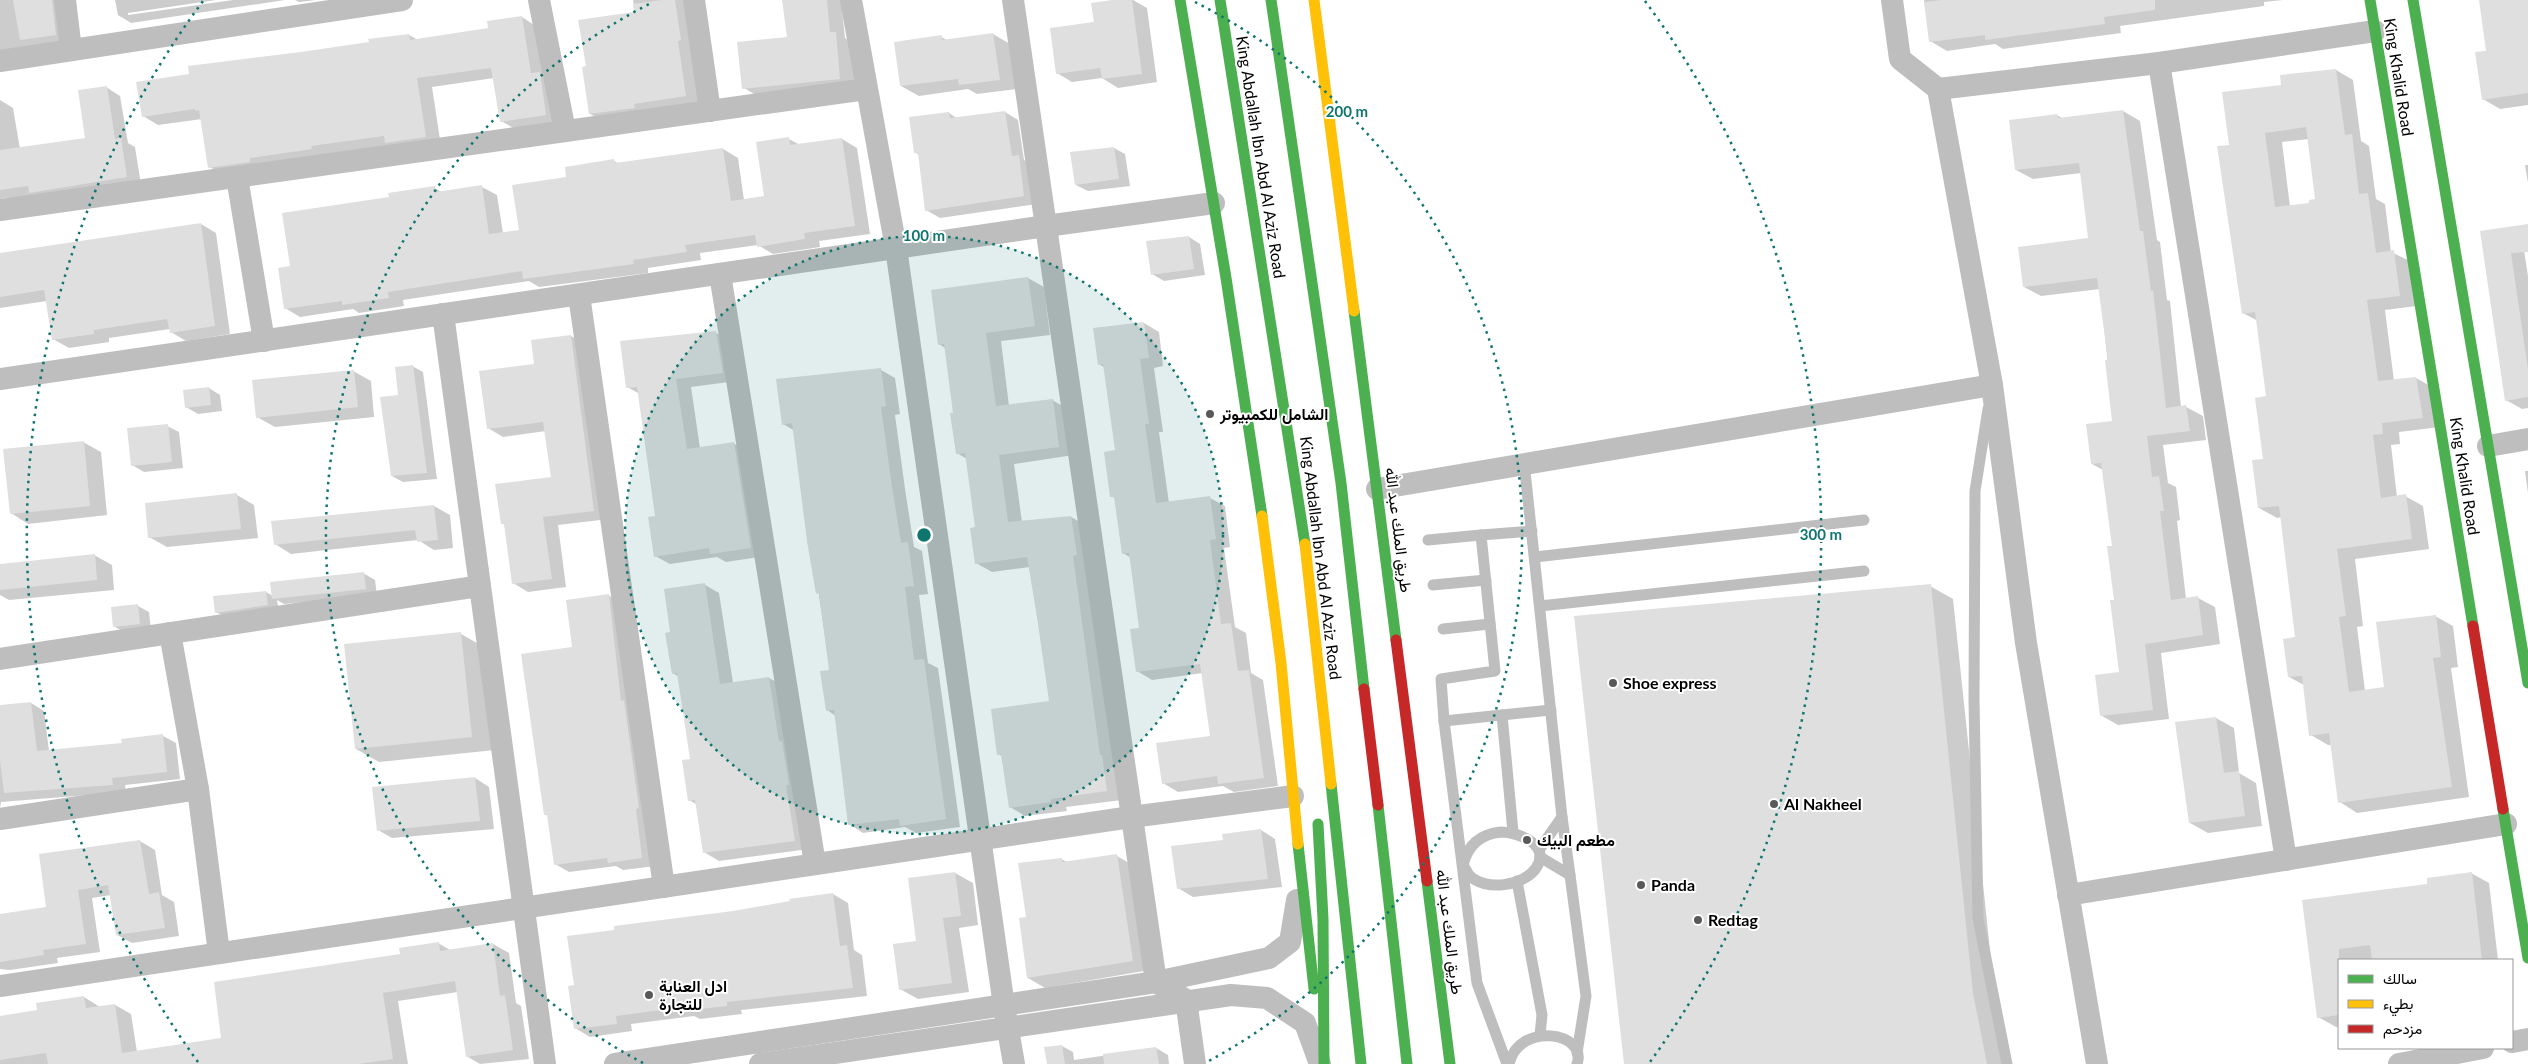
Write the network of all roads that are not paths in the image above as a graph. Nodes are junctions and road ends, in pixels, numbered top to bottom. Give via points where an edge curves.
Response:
1 (65, 0) edge
2 (402, 0) edge
3 (539, 0) edge
4 (694, 0) edge
5 (1013, 0) edge
6 (1180, 0) edge
7 (1220, 0) edge
8 (1270, 0) edge
9 (1276, 0) edge
10 (1314, 0) edge
11 (1892, 0) edge
12 (2370, 0) edge
13 (2413, 0) edge
14 (856, 1) edge
15 (2375, 31) junction
16 (71, 50) junction
17 (1279, 55) junction
18 (0, 61) edge
19 (2159, 63) junction
20 (866, 89) junction
21 (1938, 90) junction
22 (710, 111) junction
23 (565, 131) junction
24 (237, 177) junction
25 (1214, 203) junction
26 (0, 210) edge
27 (1046, 226) junction
28 (896, 248) junction
29 (720, 274) junction
30 (579, 294) junction
31 (443, 314) junction
32 (264, 341) junction
33 (0, 379) edge
34 (1992, 386) junction
35 (2528, 439) edge
36 (2488, 446) junction
37 (1524, 462) junction
38 (1377, 489) junction
39 (1864, 520) dead end
40 (1304, 528) junction
41 (1532, 531) junction
42 (1481, 535) junction
43 (1428, 540) dead end
44 (1534, 557) junction
45 (1864, 571) dead end
46 (1486, 580) junction
47 (1433, 585) dead end
48 (480, 586) junction
49 (1540, 606) junction
50 (1490, 624) junction
51 (2523, 627) edge
52 (1442, 628) dead end
53 (170, 633) junction
54 (0, 659) edge
55 (2528, 683) edge
56 (1551, 710) junction
57 (1502, 715) junction
58 (1444, 721) junction
59 (1314, 733) dead end
60 (198, 789) junction
61 (1293, 796) junction
62 (1318, 811) dead end
63 (1132, 817) junction
64 (1562, 817) junction
65 (0, 819) edge
66 (2506, 824) junction
67 (1513, 832) junction
68 (980, 840) junction
69 (1539, 854) junction
70 (2286, 860) junction
71 (815, 864) junction
72 (1463, 865) junction
73 (1299, 871) junction
74 (1570, 875) junction
75 (1517, 881) junction
76 (664, 886) junction
77 (2068, 895) junction
78 (524, 908) junction
79 (219, 953) junction
80 (2528, 958) edge
81 (1156, 982) junction
82 (0, 986) edge
83 (1186, 1000) junction
84 (1006, 1016) junction
85 (1540, 1035) junction
86 (2528, 1039) edge
87 (2513, 1042) edge
88 (2478, 1049) edge
89 (862, 1056) edge
90 (1579, 1060) edge
91 (545, 1064) edge
92 (615, 1064) edge
93 (760, 1064) edge
94 (1014, 1064) edge
95 (1194, 1064) edge
96 (1323, 1064) edge
97 (1361, 1064) edge
98 (1407, 1064) edge
99 (1450, 1064) edge
100 (1508, 1064) edge
101 (2007, 1064) edge
102 (2097, 1064) edge
103 (2399, 1064) edge

1 - 16 street
2 - 16 street
3 - 23 street
4 - 22 street
5 - 27 street
6 - 25 main road
7 - 40 main road, King Abdallah Ibn Abd Al Aziz Road
8 - 17 main road, King Abdallah Ibn Abd Al Aziz Road
9 - 17 main road
10 - 38 main road, طريق الملك عبد الله
11 - 21 street via 1900,59
12 - 15 main road, King Khalid Road
13 - 36 main road, King Khalid Road
14 - 20 street
15 - 19 street
15 - 66 main road, King Khalid Road
16 - 18 street
17 - 98 main road, King Abdallah Ibn Abd Al Aziz Road via 1341,483
19 - 21 street
19 - 70 street
20 - 22 street
20 - 28 street
21 - 34 street
22 - 23 street
23 - 24 street
24 - 26 street
24 - 32 street
25 - 27 street
25 - 61 main road via 1268,556
27 - 28 street
27 - 63 street
28 - 29 street
28 - 68 street
29 - 30 street
29 - 71 street
30 - 31 street
30 - 76 street
31 - 32 street
31 - 48 street
32 - 33 street
34 - 37 street
34 - 77 street via 2026,643
34 - 101 lane via 1975,491 1977,908
35 - 36 street
36 - 51 main road, King Khalid Road
37 - 38 street
37 - 41 lane
38 - 99 main road, طريق الملك عبد الله
39 - 44 lane
40 - 59 main road
40 - 97 main road, King Abdallah Ibn Abd Al Aziz Road
41 - 42 lane
41 - 44 lane
42 - 43 lane
42 - 46 lane
44 - 49 lane
45 - 49 lane
46 - 47 lane
46 - 50 lane
48 - 53 street
48 - 78 street
49 - 56 lane
50 - 52 lane
50 - 58 lane via 1495,671 1441,679
51 - 55 main road, King Khalid Road
53 - 54 street
53 - 60 street
56 - 57 lane
56 - 64 lane
57 - 58 lane
57 - 67 lane
58 - 72 lane
60 - 65 street
60 - 79 street
61 - 63 street
61 - 73 main road
62 - 96 main road via 1323,919
63 - 68 street
63 - 81 street
64 - 69 lane
64 - 74 lane
66 - 70 street
66 - 80 main road, King Khalid Road
67 - 69 lane via 1524,836
67 - 72 lane via 1490,833 1480,839 1466,852
68 - 71 street
68 - 84 street
69 - 74 lane
69 - 75 lane via 1536,868
70 - 77 street
71 - 76 street
72 - 75 lane via 1470,876 1492,885
72 - 100 lane via 1476,983
73 - 81 street via 1296,920 1290,942 1269,958
73 - 96 main road
74 - 90 lane via 1586,996
75 - 85 lane via 1542,1015
76 - 78 street
77 - 102 street
78 - 79 street
78 - 91 street
79 - 82 street
81 - 83 street
81 - 84 street
83 - 84 street
83 - 95 street
83 - 96 street via 1230,995 1267,998 1305,1023
84 - 89 street
84 - 92 street
84 - 94 street
85 - 90 lane via 1564,1039
85 - 100 lane via 1519,1045
86 - 87 street
88 - 103 street
89 - 93 street

